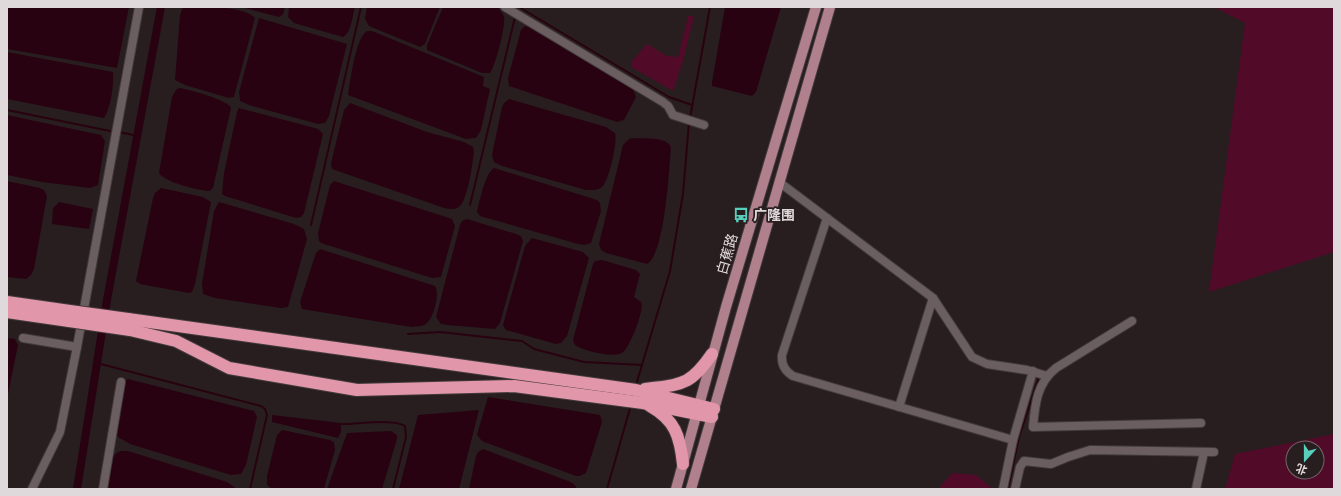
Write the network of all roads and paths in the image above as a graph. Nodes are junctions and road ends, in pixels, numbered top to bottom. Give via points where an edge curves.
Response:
1 (138, 7) edge
2 (505, 7) edge
3 (816, 7) edge
4 (830, 7) edge
5 (704, 125) dead end
6 (779, 182) junction
7 (827, 218) junction
8 (933, 298) junction
9 (7, 302) edge
10 (9, 312) edge
11 (69, 316) junction
12 (1132, 321) dead end
13 (129, 325) junction
14 (23, 338) dead end
15 (77, 347) junction
16 (712, 354) junction
17 (1033, 371) junction
18 (1047, 376) junction
19 (121, 382) dead end
20 (636, 390) junction
21 (643, 403) junction
22 (899, 407) junction
23 (698, 408) junction
24 (713, 413) junction
25 (1201, 423) dead end
26 (1013, 440) junction
27 (1204, 452) junction
28 (1214, 452) dead end
29 (683, 464) junction
30 (32, 489) edge
31 (103, 489) edge
32 (676, 489) edge
33 (691, 489) edge
34 (1003, 489) edge
35 (1015, 489) edge
36 (1196, 489) edge

1 - 15 street
2 - 5 street via 663,102 674,115
3 - 16 main road, 白蕉路
4 - 6 main road
6 - 7 street
6 - 24 main road
7 - 8 street
7 - 22 street via 782,355 783,368 793,376
8 - 17 street via 972,357 987,364
8 - 22 street
9 - 11 highway
10 - 11 highway
11 - 13 highway, bridge
12 - 18 street
13 - 20 highway
13 - 21 highway via 176,341 229,368 357,390 514,386
14 - 15 street
15 - 30 street via 60,432
16 - 20 highway via 700,372 690,380 679,385
16 - 23 main road, 白蕉路
17 - 18 street
17 - 26 street
18 - 25 street via 1040,387 1033,427
19 - 31 street
20 - 23 highway
21 - 23 highway
21 - 29 highway via 668,419 677,432
22 - 26 street
23 - 24 highway
23 - 29 main road, 白蕉路
24 - 33 main road
26 - 34 street
27 - 28 street
27 - 35 street via 1090,450 1051,464 1024,462 1020,467
27 - 36 street
29 - 32 main road, 白蕉路

